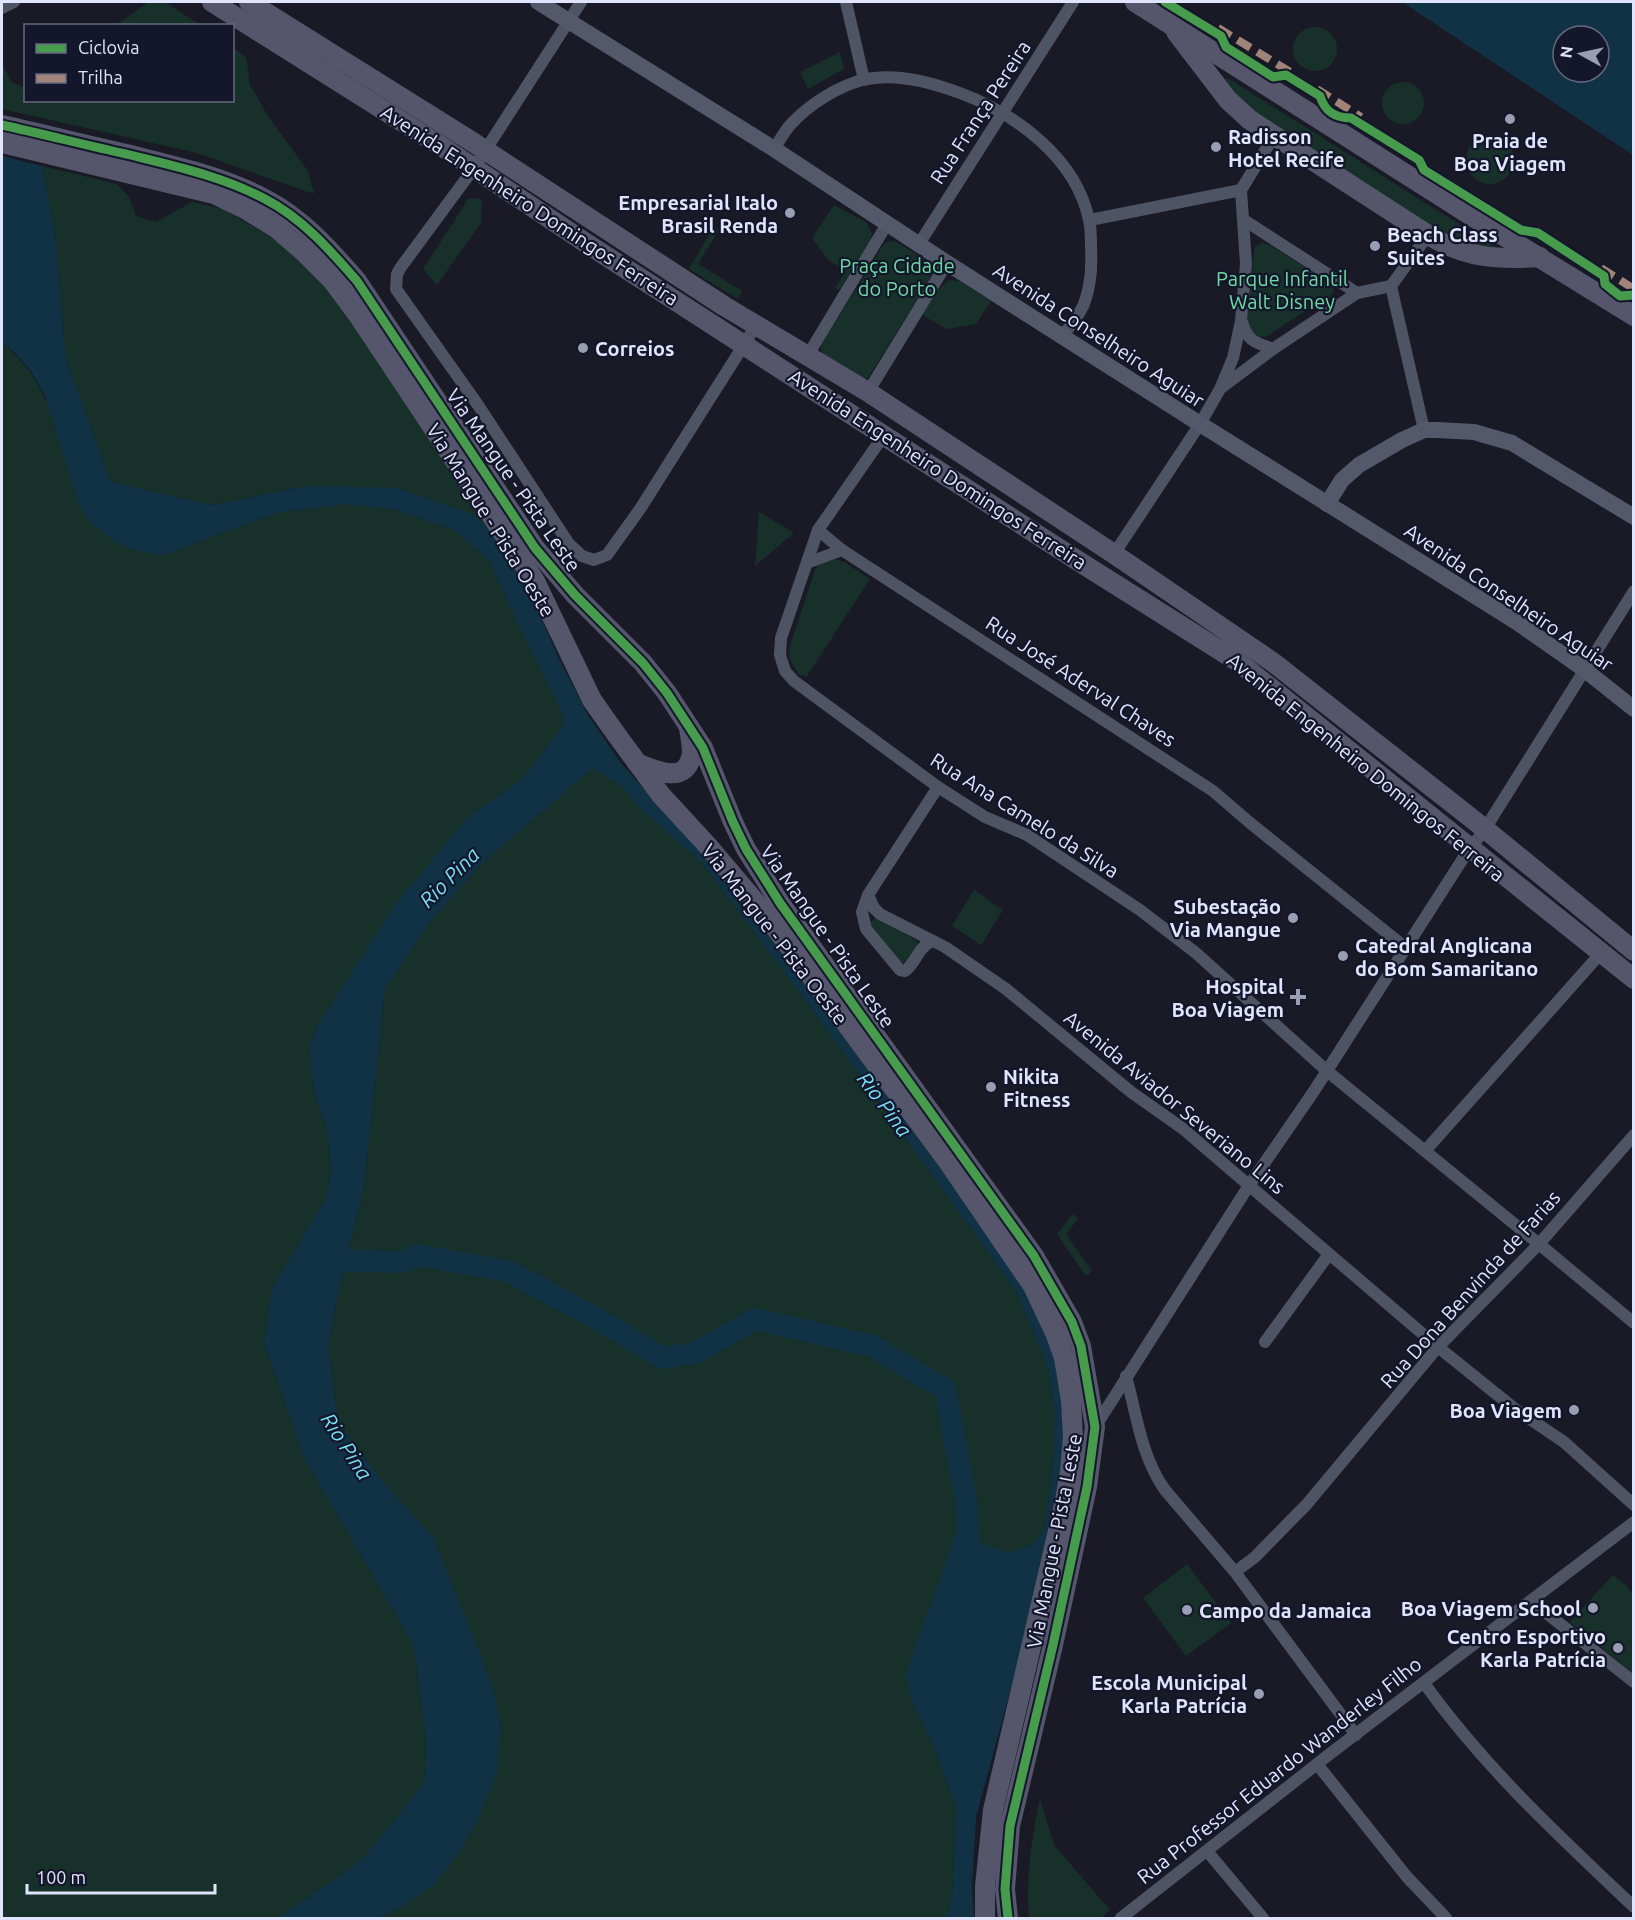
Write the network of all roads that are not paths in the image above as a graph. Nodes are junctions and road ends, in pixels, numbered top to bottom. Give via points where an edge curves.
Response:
1 (14, 2) edge
2 (212, 2) edge
3 (249, 2) edge
4 (538, 2) edge
5 (581, 2) edge
6 (846, 2) edge
7 (1073, 2) edge
8 (1135, 2) edge
9 (2, 8) edge
10 (569, 21) junction
11 (1167, 21) junction
12 (864, 80) junction
13 (1003, 113) junction
14 (2, 125) edge
15 (1274, 136) junction
16 (2, 143) edge
17 (774, 149) junction
18 (485, 150) junction
19 (474, 168) junction
20 (1241, 190) junction
21 (1090, 220) junction
22 (1244, 220) junction
23 (887, 224) junction
24 (1428, 235) junction
25 (919, 244) junction
26 (1540, 257) junction
27 (947, 263) junction
28 (1391, 286) junction
29 (1357, 293) junction
30 (1634, 316) edge
31 (1242, 321) junction
32 (757, 324) junction
33 (1064, 336) junction
34 (745, 344) junction
35 (1273, 349) junction
36 (808, 355) junction
37 (1220, 389) junction
38 (868, 392) junction
39 (1200, 424) junction
40 (1424, 430) junction
41 (884, 435) junction
42 (1327, 504) junction
43 (1634, 517) edge
44 (818, 530) junction
45 (842, 550) junction
46 (1114, 554) junction
47 (807, 563) junction
48 (1634, 591) edge
49 (1585, 670) junction
50 (1634, 709) edge
51 (689, 725) junction
52 (637, 763) junction
53 (938, 787) junction
54 (1485, 829) junction
55 (1470, 849) junction
56 (868, 896) junction
57 (933, 941) junction
58 (1406, 948) junction
59 (1634, 951) edge
60 (1601, 953) junction
61 (1634, 979) edge
62 (1327, 1071) junction
63 (1634, 1135) edge
64 (1425, 1150) junction
65 (1248, 1187) junction
66 (1539, 1244) junction
67 (1329, 1254) junction
68 (1634, 1323) edge
69 (1264, 1342) dead end
70 (1438, 1347) junction
71 (1123, 1381) junction
72 (1095, 1426) junction
73 (1634, 1504) edge
74 (1634, 1522) edge
75 (1235, 1572) junction
76 (1533, 1600) junction
77 (1634, 1682) edge
78 (1424, 1683) junction
79 (1356, 1735) junction
80 (1317, 1764) junction
81 (1207, 1851) junction
82 (1634, 1907) edge
83 (985, 1918) edge
84 (1008, 1918) edge
85 (1121, 1918) edge
86 (1263, 1918) edge
87 (1446, 1918) edge

1 - 9 street
2 - 19 main road, Avenida Engenheiro Domingos Ferreira
3 - 18 main road, Avenida Engenheiro Domingos Ferreira
4 - 10 main road, Avenida Conselheiro Aguiar
5 - 10 street
6 - 12 street
7 - 13 street, Rua França Pereira
8 - 11 main road
10 - 17 main road, Avenida Conselheiro Aguiar
10 - 18 street
11 - 15 main road via 1228,100
11 - 26 main road
12 - 13 street via 889,78 939,85
12 - 17 street via 813,105 792,123
13 - 21 street via 1062,164 1080,191
13 - 25 street, Rua França Pereira
14 - 51 main road, Via Mangue - Pista Leste via 192,170 267,200 300,222 357,280 535,548 575,595 643,663
15 - 20 street
15 - 24 main road
16 - 52 main road, Via Mangue - Pista Oeste via 214,194 276,228 332,280 418,402 535,581 592,700
17 - 23 main road, Avenida Conselheiro Aguiar
18 - 19 street
18 - 32 main road, Avenida Engenheiro Domingos Ferreira
19 - 34 main road, Avenida Engenheiro Domingos Ferreira
19 - 34 street via 401,267 396,289 569,544 582,556 594,560 607,555
20 - 21 street
20 - 22 street
21 - 33 street via 1092,266 1085,303
22 - 29 street
22 - 31 street
23 - 25 main road, Avenida Conselheiro Aguiar
23 - 36 street
24 - 26 main road via 1450,248 1490,258
24 - 28 street
25 - 27 main road, Avenida Conselheiro Aguiar
26 - 30 main road
27 - 33 main road, Avenida Conselheiro Aguiar
27 - 38 street
28 - 29 street
28 - 40 street
29 - 35 street
31 - 35 street via 1246,336
31 - 37 street
32 - 34 street
32 - 36 main road, Avenida Engenheiro Domingos Ferreira
33 - 39 main road, Avenida Conselheiro Aguiar
34 - 41 main road, Avenida Engenheiro Domingos Ferreira
35 - 37 street
36 - 38 main road, Avenida Engenheiro Domingos Ferreira
37 - 39 street
38 - 46 main road, Avenida Engenheiro Domingos Ferreira
39 - 42 main road, Avenida Conselheiro Aguiar
39 - 46 street
40 - 42 main road via 1350,472
40 - 43 main road via 1474,432 1512,443
41 - 44 street
41 - 55 main road, Avenida Engenheiro Domingos Ferreira via 1237,661
42 - 49 main road, Avenida Conselheiro Aguiar via 1518,623
44 - 45 street, Rua José Aderval Chaves
44 - 47 street, Rua Ana Camelo da Silva
45 - 47 street
45 - 58 street, Rua José Aderval Chaves via 1213,791
46 - 54 main road, Avenida Engenheiro Domingos Ferreira via 1274,663
47 - 53 street, Rua Ana Camelo da Silva via 781,638 780,655 785,671
48 - 49 street
49 - 50 main road, Avenida Conselheiro Aguiar
49 - 54 street
51 - 52 main road via 692,752 681,771 665,774
51 - 72 main road, Via Mangue - Pista Leste via 756,867 1034,1256 1060,1300 1081,1346
52 - 83 main road, Via Mangue - Pista Oeste via 763,911 950,1164 1033,1286 1064,1358 1073,1437 1070,1470 993,1810
53 - 56 street
53 - 62 street, Rua Ana Camelo da Silva via 985,817 1037,842 1140,910 1196,953
54 - 55 street
54 - 59 main road, Avenida Engenheiro Domingos Ferreira
55 - 58 street
55 - 60 main road, Avenida Engenheiro Domingos Ferreira
56 - 57 street, Avenida Aviador Severiano Lins via 880,914
56 - 57 street via 862,912 866,929 900,970 910,968 926,944
57 - 65 street, Avenida Aviador Severiano Lins via 1006,989 1123,1086 1182,1128
58 - 62 street
60 - 61 main road, Avenida Engenheiro Domingos Ferreira
60 - 64 street
62 - 64 street, Rua Ana Camelo da Silva
62 - 65 street
63 - 66 street, Rua Dona Benvinda de Farias
64 - 66 street, Rua Ana Camelo da Silva
65 - 67 street, Avenida Aviador Severiano Lins
65 - 71 street
66 - 68 street, Rua Ana Camelo da Silva
66 - 70 street, Rua Dona Benvinda de Farias
67 - 69 street
67 - 70 street, Avenida Aviador Severiano Lins
70 - 73 street, Avenida Aviador Severiano Lins via 1515,1409 1564,1442
70 - 75 street, Rua Dona Benvinda de Farias via 1307,1504
71 - 72 street
71 - 75 street via 1150,1468
72 - 84 main road, Via Mangue - Pista Leste via 1068,1578 1010,1826 1005,1889
74 - 76 street, Rua Professor Eduardo Wanderley Filho
75 - 79 street
76 - 77 street
76 - 78 street, Rua Professor Eduardo Wanderley Filho
78 - 79 street, Rua Professor Eduardo Wanderley Filho
78 - 82 street via 1491,1768
79 - 80 street, Rua Professor Eduardo Wanderley Filho
80 - 81 street, Rua Professor Eduardo Wanderley Filho
80 - 87 street via 1407,1877
81 - 85 street, Rua Professor Eduardo Wanderley Filho
81 - 86 street

